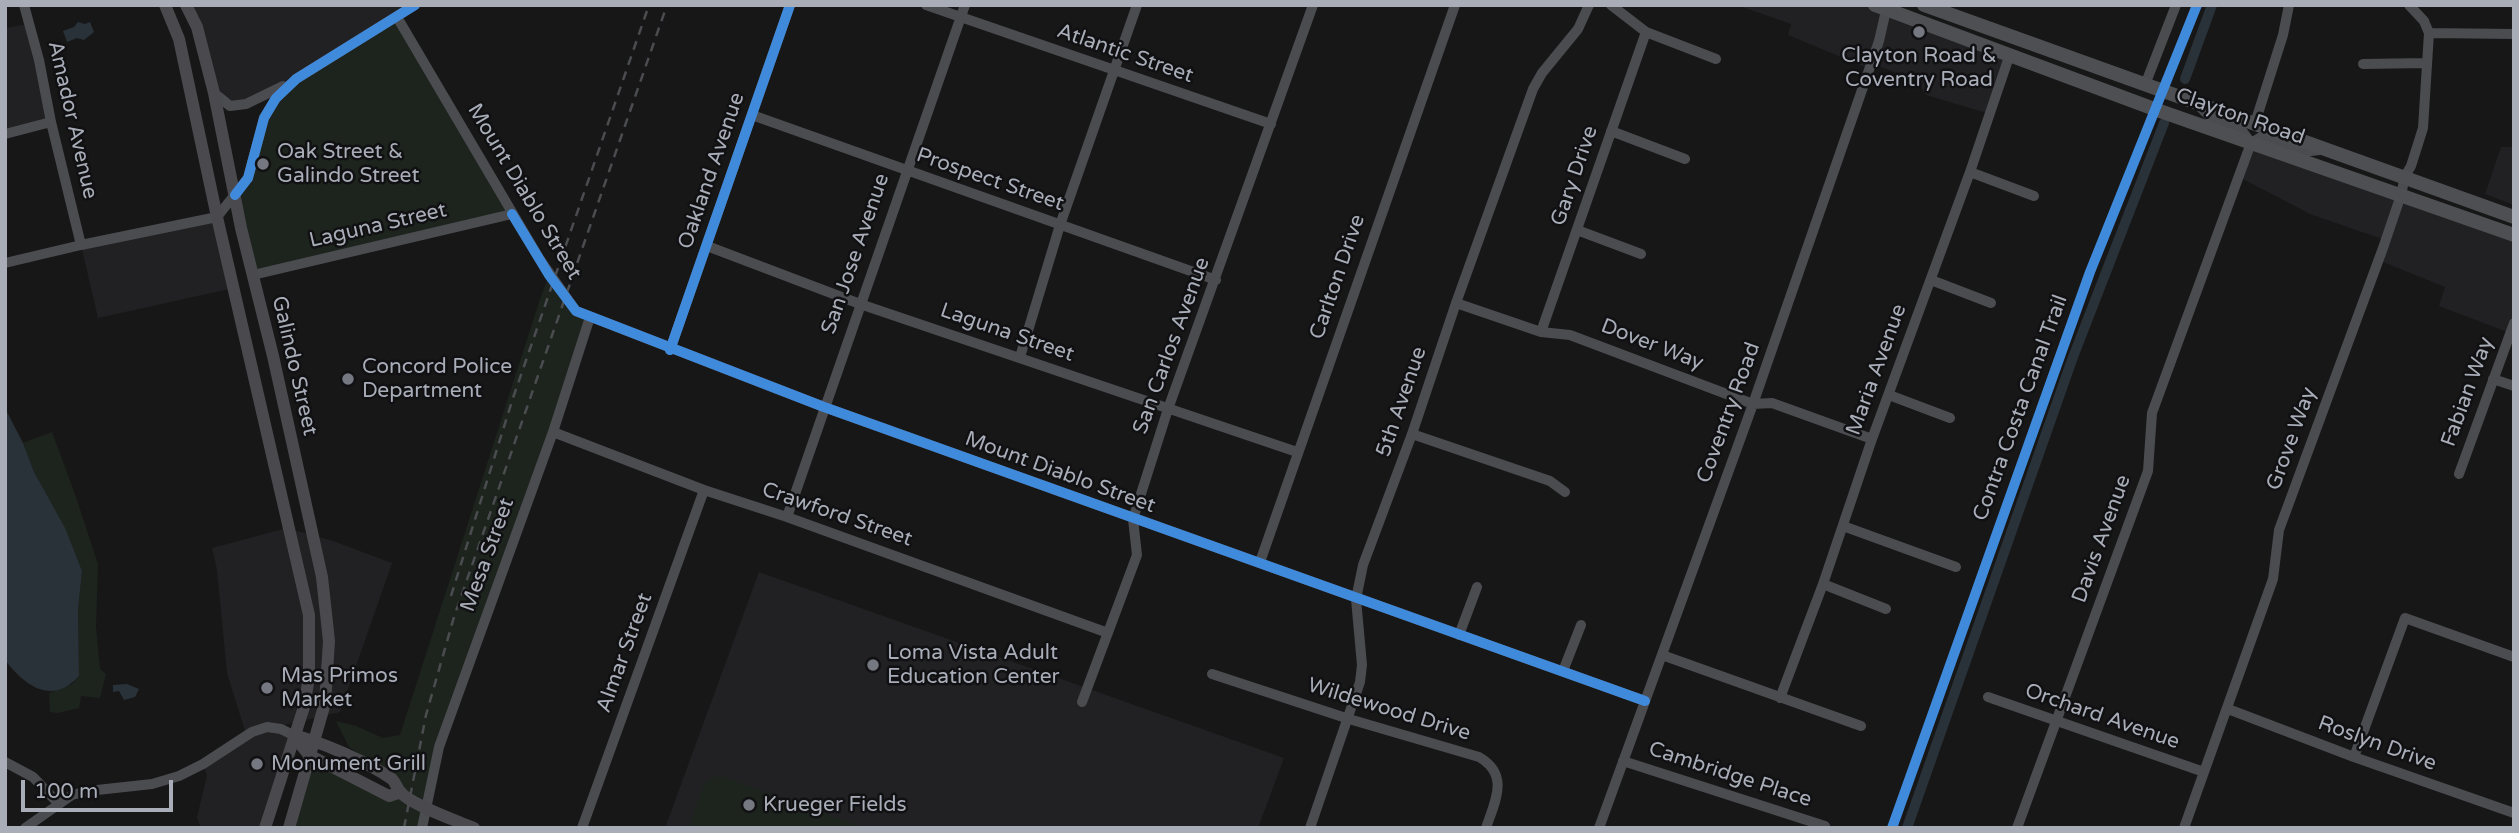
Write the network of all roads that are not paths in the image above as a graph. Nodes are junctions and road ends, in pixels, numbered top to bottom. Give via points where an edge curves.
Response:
1 (24, 5) edge
2 (165, 5) edge
3 (186, 5) edge
4 (415, 5) edge
5 (790, 5) edge
6 (926, 5) edge
7 (965, 5) edge
8 (1137, 5) edge
9 (1313, 5) edge
10 (1455, 5) edge
11 (1588, 5) edge
12 (1611, 5) edge
13 (1924, 5) edge
14 (2176, 5) edge
15 (2289, 5) edge
16 (2409, 5) edge
17 (1883, 6) edge
18 (397, 17) junction
19 (960, 17) junction
20 (1646, 32) junction
21 (2429, 33) junction
22 (2514, 34) edge
23 (2010, 54) junction
24 (1716, 59) dead end
25 (2426, 63) junction
26 (2363, 64) dead end
27 (1114, 71) junction
28 (296, 79) junction
29 (2146, 85) junction
30 (214, 93) junction
31 (2194, 102) junction
32 (752, 115) junction
33 (51, 122) junction
34 (2255, 122) junction
35 (1271, 124) junction
36 (1611, 131) junction
37 (5, 134) edge
38 (2251, 143) junction
39 (2329, 149) junction
40 (1685, 159) dead end
41 (906, 171) junction
42 (1970, 172) junction
43 (2404, 176) junction
44 (235, 195) junction
45 (2401, 195) junction
46 (2034, 196) dead end
47 (512, 214) junction
48 (217, 217) junction
49 (2514, 217) edge
50 (1060, 225) junction
51 (1577, 230) junction
52 (2514, 235) edge
53 (81, 244) junction
54 (706, 246) junction
55 (1641, 254) dead end
56 (5, 263) edge
57 (253, 275) junction
58 (1216, 280) junction
59 (1931, 280) junction
60 (238, 302) junction
61 (1456, 303) junction
62 (1991, 303) dead end
63 (860, 304) junction
64 (590, 317) junction
65 (2514, 323) edge
66 (1541, 332) junction
67 (670, 350) junction
68 (273, 356) junction
69 (1020, 357) junction
70 (2494, 379) junction
71 (2514, 386) edge
72 (1889, 395) junction
73 (1753, 404) junction
74 (824, 407) junction
75 (1168, 409) junction
76 (1950, 418) dead end
77 (553, 432) junction
78 (1412, 434) junction
79 (1871, 439) junction
80 (1297, 452) junction
81 (275, 466) junction
82 (2459, 474) dead end
83 (704, 491) junction
84 (1566, 492) dead end
85 (303, 494) junction
86 (787, 517) junction
87 (1133, 519) junction
88 (1843, 526) junction
89 (1260, 562) junction
90 (1956, 566) dead end
91 (1823, 584) junction
92 (1477, 587) dead end
93 (1356, 599) junction
94 (1886, 609) dead end
95 (1581, 625) dead end
96 (1108, 633) junction
97 (1459, 635) junction
98 (1662, 655) junction
99 (2514, 657) edge
100 (1563, 671) junction
101 (1212, 674) dead end
102 (1987, 697) dead end
103 (1780, 698) junction
104 (1645, 701) junction
105 (1082, 702) dead end
106 (2228, 709) junction
107 (1349, 719) junction
108 (2055, 721) junction
109 (1861, 726) dead end
110 (293, 735) junction
111 (315, 740) junction
112 (309, 755) junction
113 (2354, 757) junction
114 (1623, 761) junction
115 (5, 762) edge
116 (2204, 772) junction
117 (401, 792) junction
118 (58, 804) junction
119 (426, 807) junction
120 (2514, 813) edge
121 (1825, 826) dead end
122 (25, 828) edge
123 (265, 828) edge
124 (289, 828) edge
125 (422, 828) edge
126 (474, 828) edge
127 (582, 828) edge
128 (1310, 828) edge
129 (1486, 828) edge
130 (1599, 828) edge
131 (2017, 828) edge
132 (2185, 828) edge

1 - 33 street, Amador Avenue
2 - 48 main road, Galindo Street via 179,39
3 - 30 main road, Galindo Street via 197,27
4 - 18 street
5 - 32 street, Oakland Avenue
6 - 19 street, Atlantic Street
7 - 19 street, San Jose Avenue
8 - 27 street
9 - 35 street, San Carlos Avenue
10 - 80 street, Carlton Drive
11 - 61 street, 5th Avenue via 1578,29 1533,89
12 - 20 street
13 - 29 main road, Clayton Road
14 - 29 street
15 - 34 street
16 - 21 street
17 - 23 main road, Clayton Road
17 - 73 street, Coventry Road via 1880,41
18 - 28 street
18 - 47 street, Mount Diablo Street
19 - 27 street, Atlantic Street
19 - 41 street, San Jose Avenue
20 - 24 street
20 - 36 street, Gary Drive
21 - 22 street
21 - 25 street, Grove Way
23 - 38 main road, Clayton Road
23 - 42 street, Maria Avenue
25 - 26 street
25 - 43 street, Grove Way via 2423,128
27 - 35 street, Atlantic Street
27 - 50 street
28 - 30 street via 246,104 230,106
28 - 44 street via 264,118 248,178
29 - 31 main road, Clayton Road
30 - 44 main road, Galindo Street
31 - 34 main road, Clayton Road
31 - 38 street via 2211,118 2240,128
32 - 41 street, Prospect Street
32 - 54 street, Oakland Avenue
33 - 37 street
33 - 53 street, Amador Avenue
34 - 39 main road, Clayton Road
35 - 58 street, San Carlos Avenue
36 - 40 street
36 - 51 street, Gary Drive
38 - 39 street via 2261,137 2302,152
38 - 45 main road, Clayton Road
38 - 108 street, Davis Avenue via 2152,413 2148,471
39 - 43 main road, Clayton Road
41 - 50 street, Prospect Street
41 - 63 street, San Jose Avenue
42 - 46 street
42 - 59 street, Maria Avenue
43 - 45 street, Grove Way
43 - 49 main road, Clayton Road
44 - 48 street
44 - 57 main road, Galindo Street
45 - 52 main road, Clayton Road
45 - 106 street, Grove Way via 2279,530 2273,579
47 - 57 street, Laguna Street
47 - 64 street, Mount Diablo Street via 576,312
48 - 53 street
48 - 60 main road, Galindo Street
50 - 58 street, Prospect Street
50 - 69 street
51 - 55 street
51 - 66 street, Gary Drive
53 - 56 street
54 - 63 street, Laguna Street
54 - 67 street, Oakland Avenue
57 - 68 main road, Galindo Street
58 - 75 street, San Carlos Avenue
59 - 62 street
59 - 72 street, Maria Avenue
60 - 68 main road via 256,352
60 - 81 main road, Galindo Street
61 - 66 street, Dover Way
61 - 78 street, 5th Avenue
63 - 69 street, Laguna Street
63 - 74 street, San Jose Avenue
64 - 67 street, Mount Diablo Street
64 - 77 street, Mesa Street
65 - 70 street, Fabian Way
66 - 73 street, Dover Way via 1570,335
67 - 74 street, Mount Diablo Street
68 - 85 main road, Galindo Street
69 - 75 street, Laguna Street
70 - 71 street
70 - 82 street, Fabian Way
72 - 76 street
72 - 79 street, Maria Avenue
73 - 79 street, Dover Way via 1772,403
73 - 98 street, Coventry Road
74 - 86 street, San Jose Avenue
74 - 87 street, Mount Diablo Street
75 - 80 street, Laguna Street
75 - 87 street, San Carlos Avenue
77 - 83 street, Crawford Street
77 - 119 street, Mesa Street via 439,747
78 - 84 street via 1550,481
78 - 93 street, 5th Avenue via 1363,565
79 - 88 street, Maria Avenue
80 - 89 street, Carlton Drive
81 - 85 main road via 288,470
81 - 110 main road, Galindo Street via 309,615 309,677
83 - 86 street, Crawford Street
83 - 127 street, Almar Street
85 - 111 main road, Galindo Street via 329,641 325,703
86 - 96 street, Crawford Street
87 - 89 street, Mount Diablo Street
87 - 96 street, San Carlos Avenue via 1138,555
88 - 90 street
88 - 91 street, Maria Avenue
89 - 93 street, Mount Diablo Street
91 - 94 street
91 - 103 street, Maria Avenue
92 - 97 street
93 - 97 street, Mount Diablo Street
93 - 107 street, 5th Avenue via 1362,665
95 - 100 street
96 - 105 street, San Carlos Avenue
97 - 100 street, Mount Diablo Street
98 - 103 street
98 - 104 street, Coventry Road
99 - 113 street via 2405,618
100 - 104 street, Mount Diablo Street
101 - 107 street, Wildewood Drive
102 - 108 street, Orchard Avenue
103 - 109 street
104 - 114 street, Coventry Road
106 - 113 street, Roslyn Drive
106 - 116 street, Grove Way
107 - 128 street, 5th Avenue
107 - 129 street, Wildewood Drive via 1488,762 1499,789
108 - 116 street, Orchard Avenue
108 - 131 street, Davis Avenue
110 - 111 main road
110 - 112 main road
110 - 118 street via 267,727 246,734 179,776 139,787 88,791
110 - 123 main road, Galindo Street
111 - 112 main road, Galindo Street
111 - 117 main road via 394,781
112 - 117 main road via 389,796
112 - 124 main road, Galindo Street
113 - 120 street, Roslyn Drive
114 - 121 street, Cambridge Place
114 - 130 street, Coventry Road
115 - 118 street via 33,777
116 - 132 street, Grove Way
117 - 119 main road
118 - 122 street
119 - 125 street, Mesa Street
119 - 126 main road

